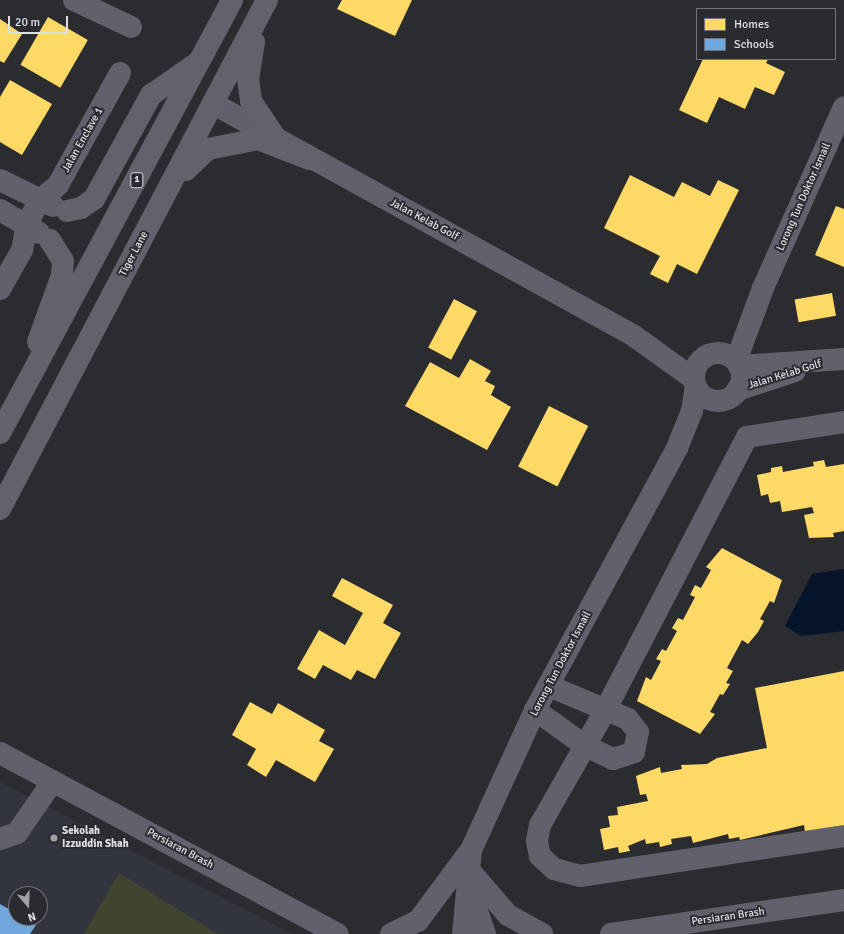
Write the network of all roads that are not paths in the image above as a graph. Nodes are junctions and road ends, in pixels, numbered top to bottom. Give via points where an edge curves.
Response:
1 (74, 0) edge
2 (232, 0) edge
3 (266, 2) edge
4 (131, 27) dead end
5 (201, 60) junction
6 (120, 73) dead end
7 (214, 104) junction
8 (844, 107) edge
9 (277, 140) junction
10 (309, 159) junction
11 (0, 180) edge
12 (165, 195) junction
13 (39, 201) junction
14 (0, 210) edge
15 (67, 211) joint
16 (27, 224) junction
17 (50, 240) joint
18 (0, 289) edge
19 (634, 336) junction
20 (41, 359) junction
21 (725, 359) junction
22 (839, 360) edge
23 (28, 382) junction
24 (695, 383) junction
25 (731, 395) junction
26 (844, 422) edge
27 (0, 433) edge
28 (677, 448) junction
29 (0, 509) edge
30 (548, 686) junction
31 (606, 709) junction
32 (535, 710) junction
33 (584, 745) junction
34 (0, 753) edge
35 (53, 781) junction
36 (844, 836) edge
37 (0, 839) edge
38 (470, 869) junction
39 (844, 900) edge
40 (661, 930) edge
41 (338, 934) edge
42 (391, 934) edge
43 (463, 934) edge
44 (485, 934) edge
45 (542, 934) edge
46 (612, 934) edge

1 - 4 street
2 - 5 main road, 1
3 - 7 main road, Tiger Lane
3 - 9 main road via 249,57 248,79 251,101
5 - 15 main road via 151,96 94,199 82,208
5 - 20 main road, 1
6 - 13 street, Jalan Enclave 1 via 58,185
7 - 9 street, Jalan Kelab Golf
7 - 12 main road, Tiger Lane
7 - 20 main road via 198,113 181,129 60,350
8 - 21 street, Lorong Tun Doktor Ismail via 764,288
9 - 10 street, Jalan Kelab Golf
10 - 12 main road via 258,139 234,141 208,149
10 - 19 street, Jalan Kelab Golf
11 - 13 street
12 - 29 main road, Tiger Lane
13 - 15 street
13 - 16 street
14 - 16 street
16 - 17 street
16 - 18 street via 22,250
17 - 23 main road via 63,261 62,275
19 - 21 street, Jalan Kelab Golf
19 - 24 street, Jalan Kelab Golf
20 - 23 main road, 1
21 - 22 street, Jalan Kelab Golf
21 - 24 street via 694,371
21 - 25 street via 741,382
22 - 25 street, Jalan Kelab Golf
23 - 27 main road, 1
24 - 25 street via 708,398
24 - 28 street, Lorong Tun Doktor Ismail via 692,411
25 - 28 street, Lorong Tun Doktor Ismail
26 - 31 street via 747,437
28 - 30 street, Lorong Tun Doktor Ismail
30 - 31 street
30 - 32 street, Lorong Tun Doktor Ismail
31 - 33 street
31 - 33 street via 635,726 638,744 634,752 613,759
32 - 33 street
32 - 38 street, Lorong Tun Doktor Ismail
33 - 36 street via 540,825 540,856 554,869 580,876
34 - 35 street, Persiaran Brash
35 - 37 street via 17,833
35 - 41 street, Persiaran Brash
38 - 42 street via 418,921
38 - 43 street, Lorong Tun Doktor Ismail via 463,910
38 - 44 street
38 - 45 street via 508,915
39 - 40 street, Persiaran Brash
40 - 46 street, Persiaran Brash

